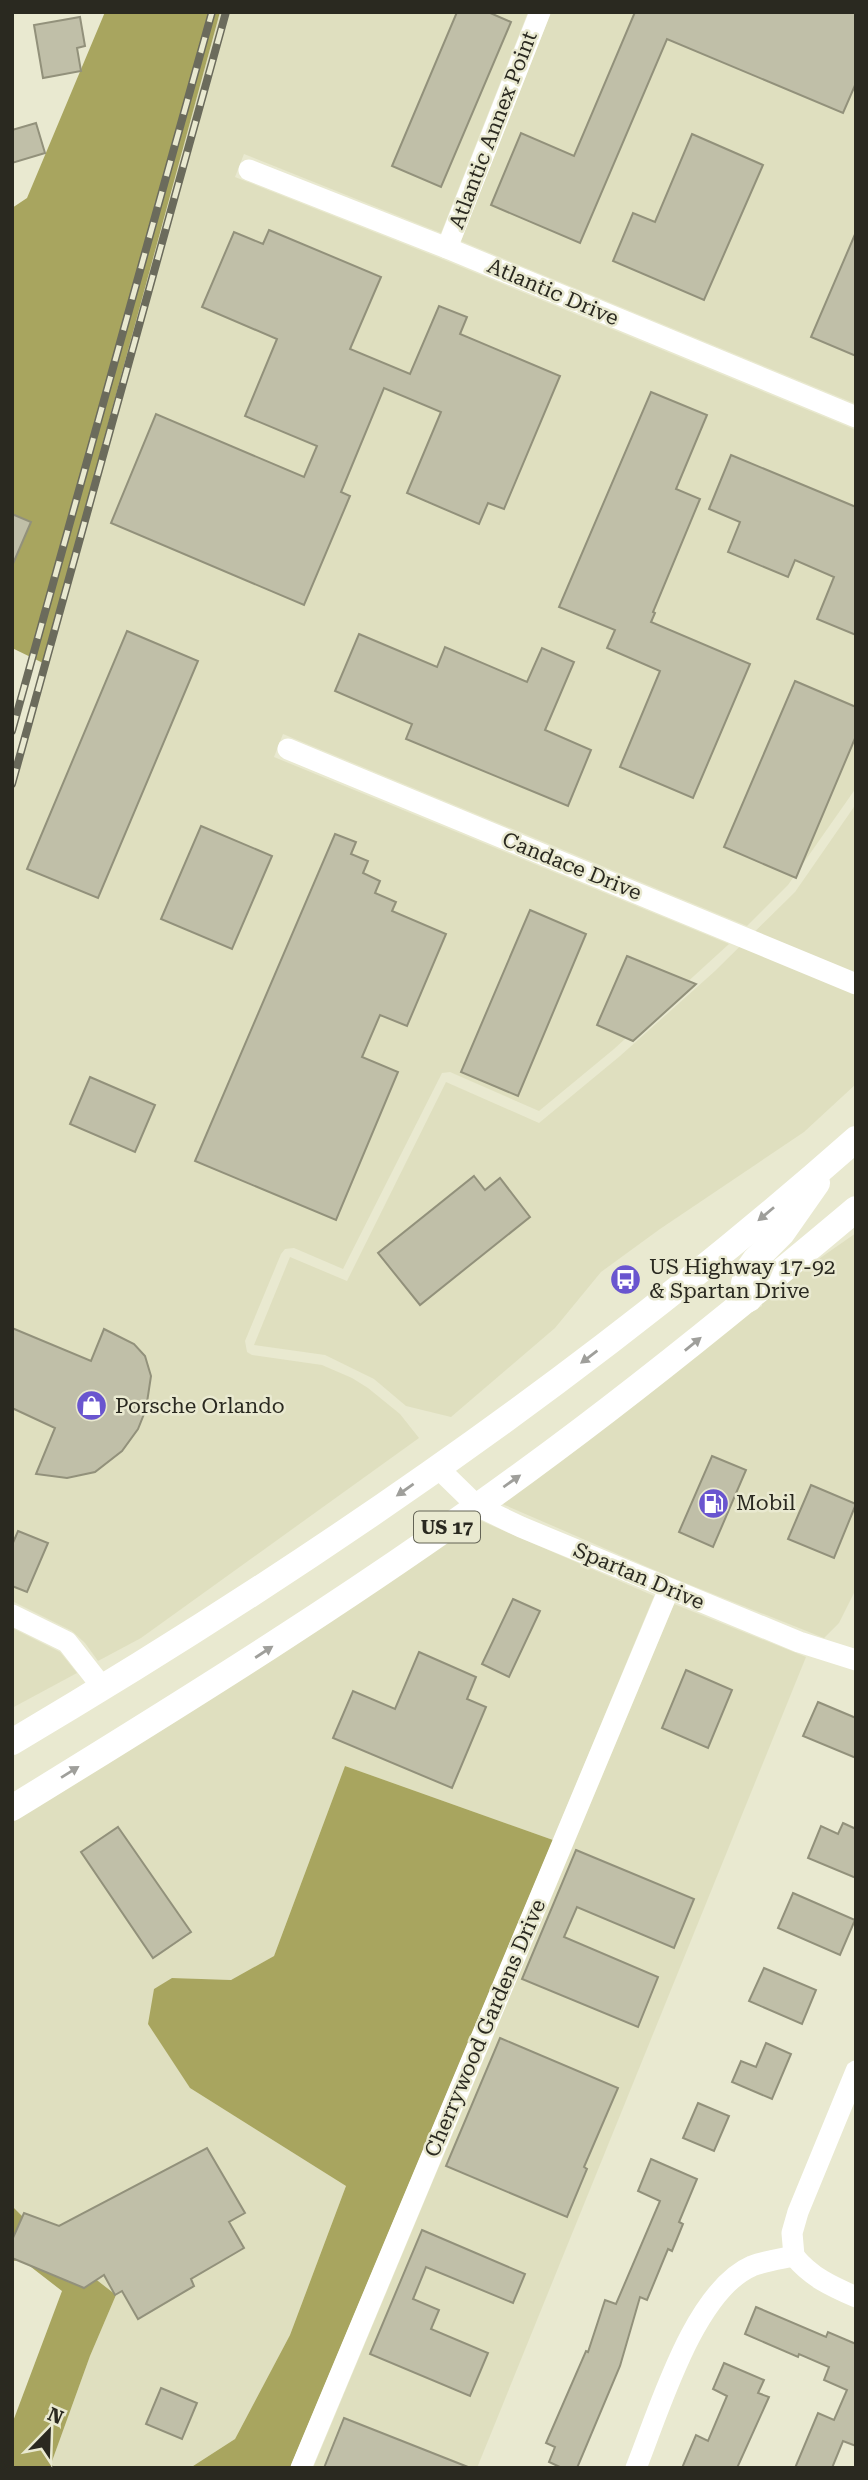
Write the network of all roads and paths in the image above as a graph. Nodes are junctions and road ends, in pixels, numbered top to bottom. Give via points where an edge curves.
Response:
1 (540, 12) edge
2 (249, 170) dead end
3 (447, 248) junction
4 (856, 417) edge
5 (288, 749) dead end
6 (856, 984) edge
7 (856, 1139) edge
8 (836, 1156) junction
9 (856, 1209) edge
10 (749, 1299) junction
11 (437, 1467) junction
12 (477, 1506) junction
13 (668, 1589) junction
14 (12, 1615) edge
15 (856, 1660) edge
16 (103, 1688) junction
17 (12, 1742) edge
18 (12, 1808) edge
19 (856, 2071) edge
20 (794, 2256) junction
21 (856, 2297) edge
22 (301, 2468) edge
23 (636, 2468) edge

1 - 3 street, Atlantic Annex Point
2 - 3 street, Atlantic Drive
3 - 4 street, Atlantic Drive
5 - 6 street, Candace Drive
7 - 8 main road, US 17
8 - 10 main road via 782,1233 748,1270 744,1283
8 -> 11 main road, US 17 via 595,1352
9 - 10 main road, US 17
12 -> 10 main road, US 17 via 629,1395
11 - 12 street, Spartan Drive
11 -> 16 main road, US 17 via 275,1579
12 - 13 street, Spartan Drive
18 -> 12 main road, US 17 via 222,1679
13 - 15 street, Spartan Drive
13 - 22 street, Cherrywood Gardens Drive
14 - 16 street via 67,1642
16 - 17 main road, US 17
19 - 20 street via 798,2212 792,2233
20 - 21 street via 806,2272
20 - 23 street via 752,2266 711,2299 691,2332

